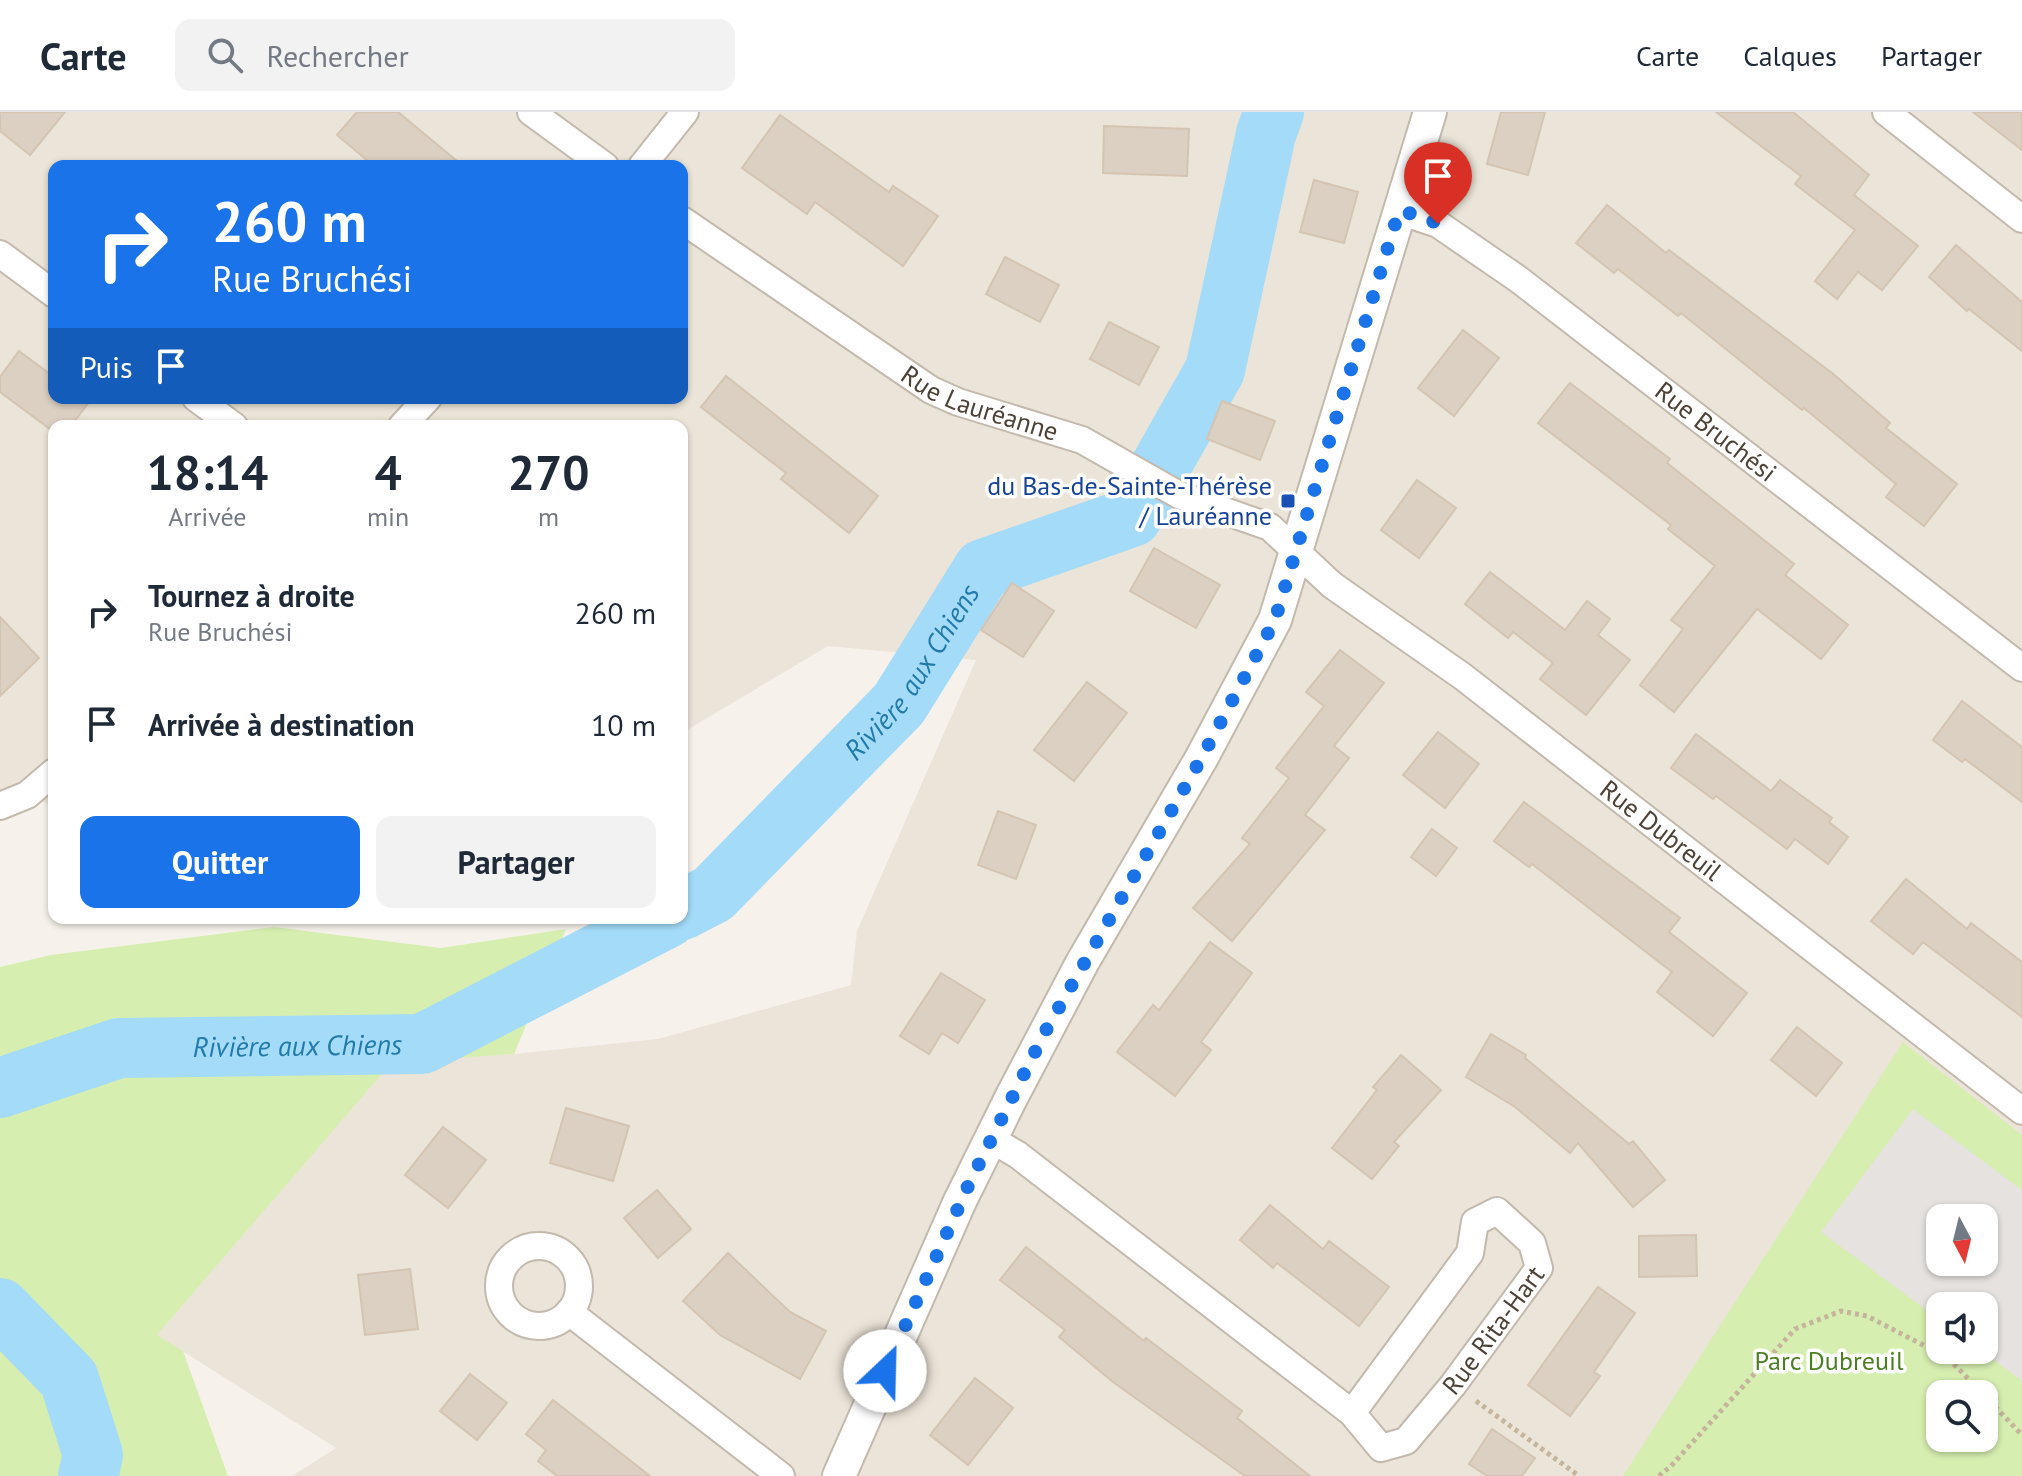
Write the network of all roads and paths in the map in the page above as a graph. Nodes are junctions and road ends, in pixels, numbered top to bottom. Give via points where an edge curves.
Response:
1 (531, 112) edge
2 (685, 112) edge
3 (1430, 112) edge
4 (1886, 112) edge
5 (597, 160) edge
6 (647, 160) edge
7 (1399, 211) junction
8 (2022, 219) edge
9 (688, 224) edge
10 (0, 254) edge
11 (48, 290) edge
12 (204, 404) edge
13 (422, 404) edge
14 (226, 420) edge
15 (408, 420) edge
16 (1296, 553) junction
17 (2022, 668) edge
18 (48, 777) edge
19 (0, 806) edge
20 (2022, 1111) edge
21 (991, 1139) junction
22 (569, 1312) dead end
23 (1969, 1380) edge
24 (1453, 1385) junction
25 (1998, 1410) edge
26 (1352, 1413) junction
27 (2022, 1435) edge
28 (781, 1476) edge
29 (839, 1476) edge
30 (1579, 1476) edge
31 (1659, 1476) edge

1 - 5 street
2 - 6 street
3 - 7 street
4 - 8 street
7 - 16 street
7 - 17 street, Rue Bruchési via 1438,224 1518,279
9 - 16 street, Rue Lauréanne via 931,390 1082,440 1179,495 1270,527
10 - 11 street
12 - 14 street
13 - 15 street
16 - 20 street, Rue Dubreuil
16 - 21 street via 1259,652 1082,963
18 - 19 street via 27,795
21 - 26 street, Rue Rita-Hart
21 - 29 street
22 - 28 street
23 - 31 path via 1948,1358 1867,1316 1841,1311 1795,1329
24 - 26 street, Rue Rita-Hart via 1406,1441 1381,1448
24 - 26 street, Rue Rita-Hart via 1539,1268 1532,1243 1497,1211 1475,1222 1470,1253
24 - 30 path
25 - 27 path

